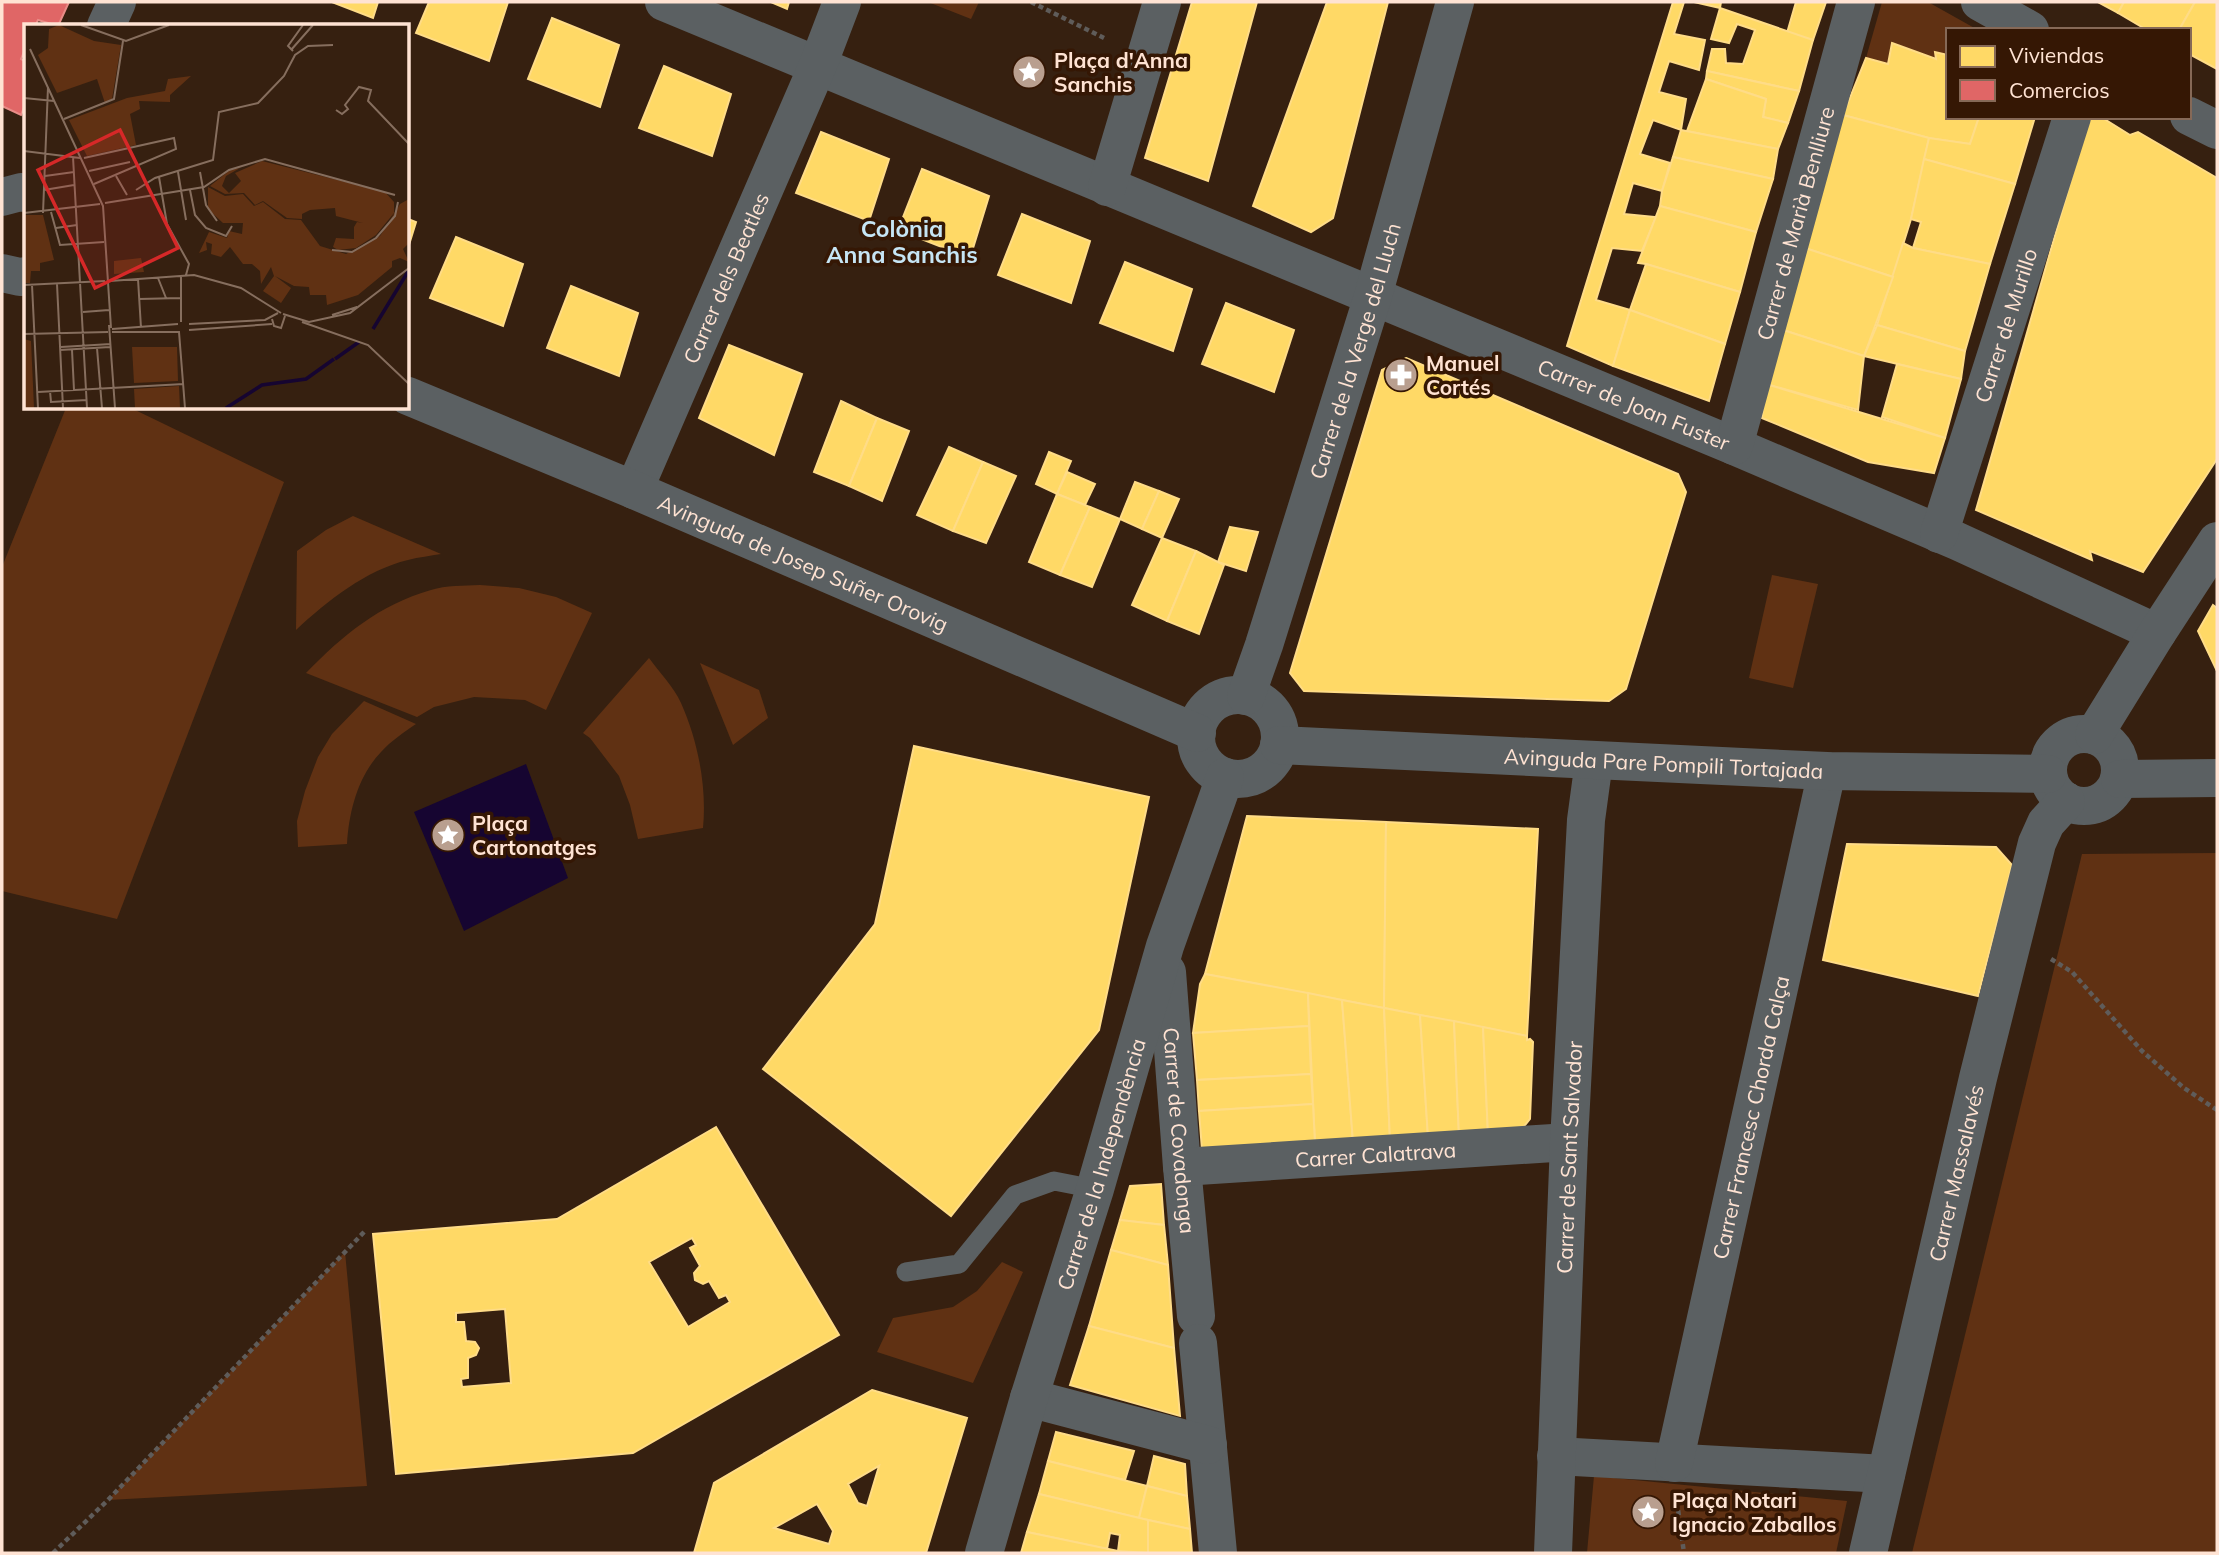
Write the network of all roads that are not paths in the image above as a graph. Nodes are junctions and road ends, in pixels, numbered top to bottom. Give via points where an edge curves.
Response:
1 (117, 2) edge
2 (664, 2) edge
3 (842, 2) edge
4 (1162, 2) edge
5 (1455, 2) edge
6 (1856, 2) edge
7 (1980, 2) edge
8 (108, 24) edge
9 (2026, 28) edge
10 (818, 65) junction
11 (2191, 117) edge
12 (2071, 119) edge
13 (2217, 130) edge
14 (1107, 187) junction
15 (24, 193) edge
16 (2, 197) edge
17 (1373, 296) junction
18 (410, 397) edge
19 (1734, 446) junction
20 (634, 490) junction
21 (1939, 534) junction
22 (2217, 541) edge
23 (2157, 633) junction
24 (1246, 696) junction
25 (1197, 733) junction
26 (2094, 735) junction
27 (1279, 746) junction
28 (1594, 761) junction
29 (1827, 771) junction
30 (1225, 777) junction
31 (2217, 778) edge
32 (2120, 779) junction
33 (2057, 788) junction
34 (1166, 946) junction
35 (1569, 1142) junction
36 (1182, 1167) junction
37 (1095, 1189) junction
38 (906, 1272) dead end
39 (1029, 1398) junction
40 (1208, 1445) junction
41 (1556, 1456) junction
42 (1886, 1474) junction
43 (1675, 1479) junction
44 (984, 1553) edge
45 (1218, 1553) edge
46 (1553, 1553) edge
47 (1868, 1553) edge

1 - 8 street
2 - 10 street
3 - 10 street
4 - 14 street
5 - 17 street, Carrer de la Verge del Lluch
6 - 19 street, Carrer de Marià Benlliure
7 - 9 street
10 - 14 street
10 - 20 street, Carrer dels Beatles
11 - 13 street
12 - 21 street, Carrer de Murillo
14 - 17 street, Carrer de Joan Fuster
15 - 16 street
17 - 19 street, Carrer de Joan Fuster
17 - 24 street, Carrer de la Verge del Lluch
18 - 20 street, Avinguda de Josep Suñer Orovig
19 - 21 street, Carrer de Joan Fuster
20 - 25 street, Avinguda de Josep Suñer Orovig
21 - 23 street, Carrer de Joan Fuster
22 - 23 street
23 - 26 street
24 - 25 street via 1219,700 1208,708
24 - 27 street via 1269,708 1280,732
25 - 30 street via 1203,760
26 - 32 street via 2105,740 2118,757
26 - 33 street via 2071,737 2053,752
27 - 28 street, Avinguda Pare Pompili Tortajada
27 - 30 street via 1275,759 1254,777
28 - 29 street, Avinguda Pare Pompili Tortajada
28 - 35 street, Carrer de Sant Salvador via 1586,820
29 - 33 street, Avinguda Pare Pompili Tortajada
29 - 43 street, Carrer Francesc Chorda Calça
30 - 34 street, Carrer de la Independència
31 - 32 street
32 - 33 street via 2098,804 2076,806
33 - 42 street, Carrer Massalavés via 2037,843 1975,1091
34 - 36 street, Carrer de Covadonga
34 - 37 street, Carrer de la Independència
35 - 36 street, Carrer Calatrava
35 - 41 street, Carrer de Sant Salvador
36 - 40 street, Carrer de Covadonga
37 - 38 lane via 1054,1181 1015,1195 959,1264
37 - 39 street, Carrer de la Independència
39 - 40 street
39 - 44 street, Carrer de la Independència
40 - 45 street, Carrer de Covadonga
41 - 43 street
41 - 46 street, Carrer de Sant Salvador
42 - 43 street
42 - 47 street, Carrer Massalavés

